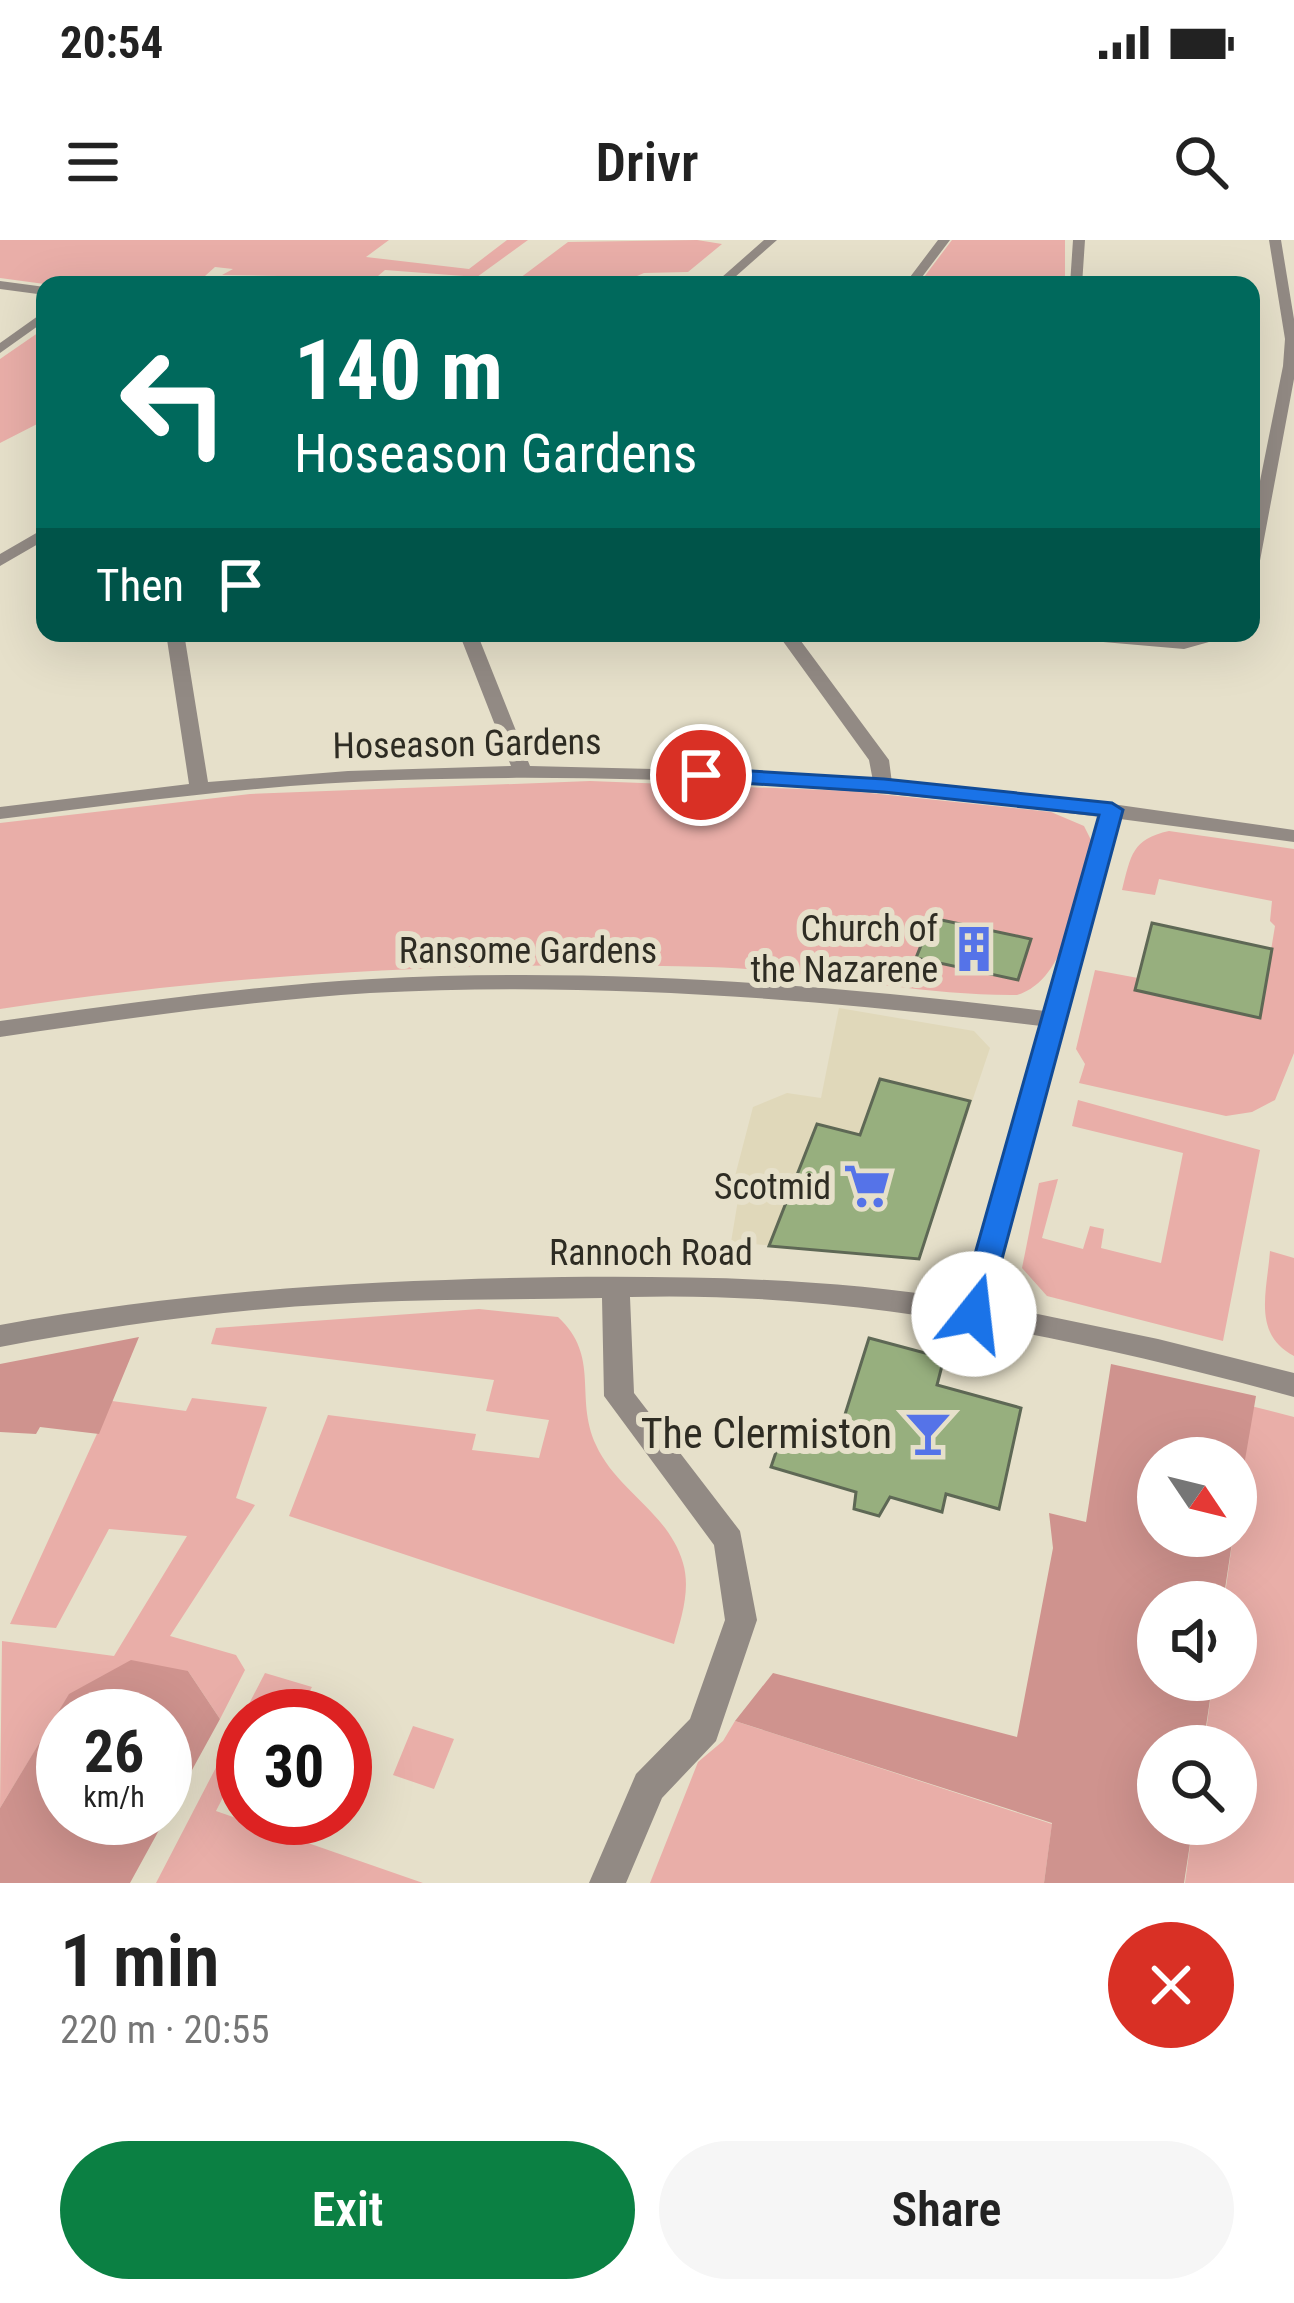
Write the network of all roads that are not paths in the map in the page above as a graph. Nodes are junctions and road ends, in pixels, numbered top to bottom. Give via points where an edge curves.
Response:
1 (771, 240) edge
2 (944, 240) edge
3 (1078, 240) edge
4 (1275, 240) edge
5 (729, 276) edge
6 (917, 276) edge
7 (1076, 276) edge
8 (0, 285) edge
9 (36, 290) edge
10 (36, 321) edge
11 (0, 349) edge
12 (1260, 489) edge
13 (36, 539) edge
14 (0, 561) edge
15 (176, 642) edge
16 (472, 642) edge
17 (793, 642) edge
18 (1161, 642) edge
19 (1193, 642) edge
20 (523, 772) junction
21 (884, 785) junction
22 (199, 787) junction
23 (1112, 810) junction
24 (0, 813) edge
25 (1294, 836) edge
26 (1057, 1020) junction
27 (0, 1029) edge
28 (616, 1286) junction
29 (974, 1314) junction
30 (0, 1336) edge
31 (1294, 1385) edge
32 (607, 1883) edge

1 - 5 street
2 - 6 street
3 - 7 street
4 - 12 street via 1291,339
8 - 9 street
10 - 11 street
13 - 14 street
15 - 22 street
16 - 20 street
17 - 21 street via 879,760
18 - 19 street
20 - 21 street, Hoseason Gardens
20 - 22 street, Hoseason Gardens
21 - 23 street, Hoseason Gardens
22 - 24 street, Hoseason Gardens
23 - 25 street, Hoseason Gardens
23 - 26 street
26 - 27 street, Ransome Gardens via 859,995 559,981 373,986
26 - 29 street
28 - 29 street, Rannoch Road via 740,1286
28 - 30 street, Rannoch Road via 220,1302
28 - 32 street via 620,1396 729,1540 741,1620 704,1729 649,1786
29 - 31 street, Rannoch Road

